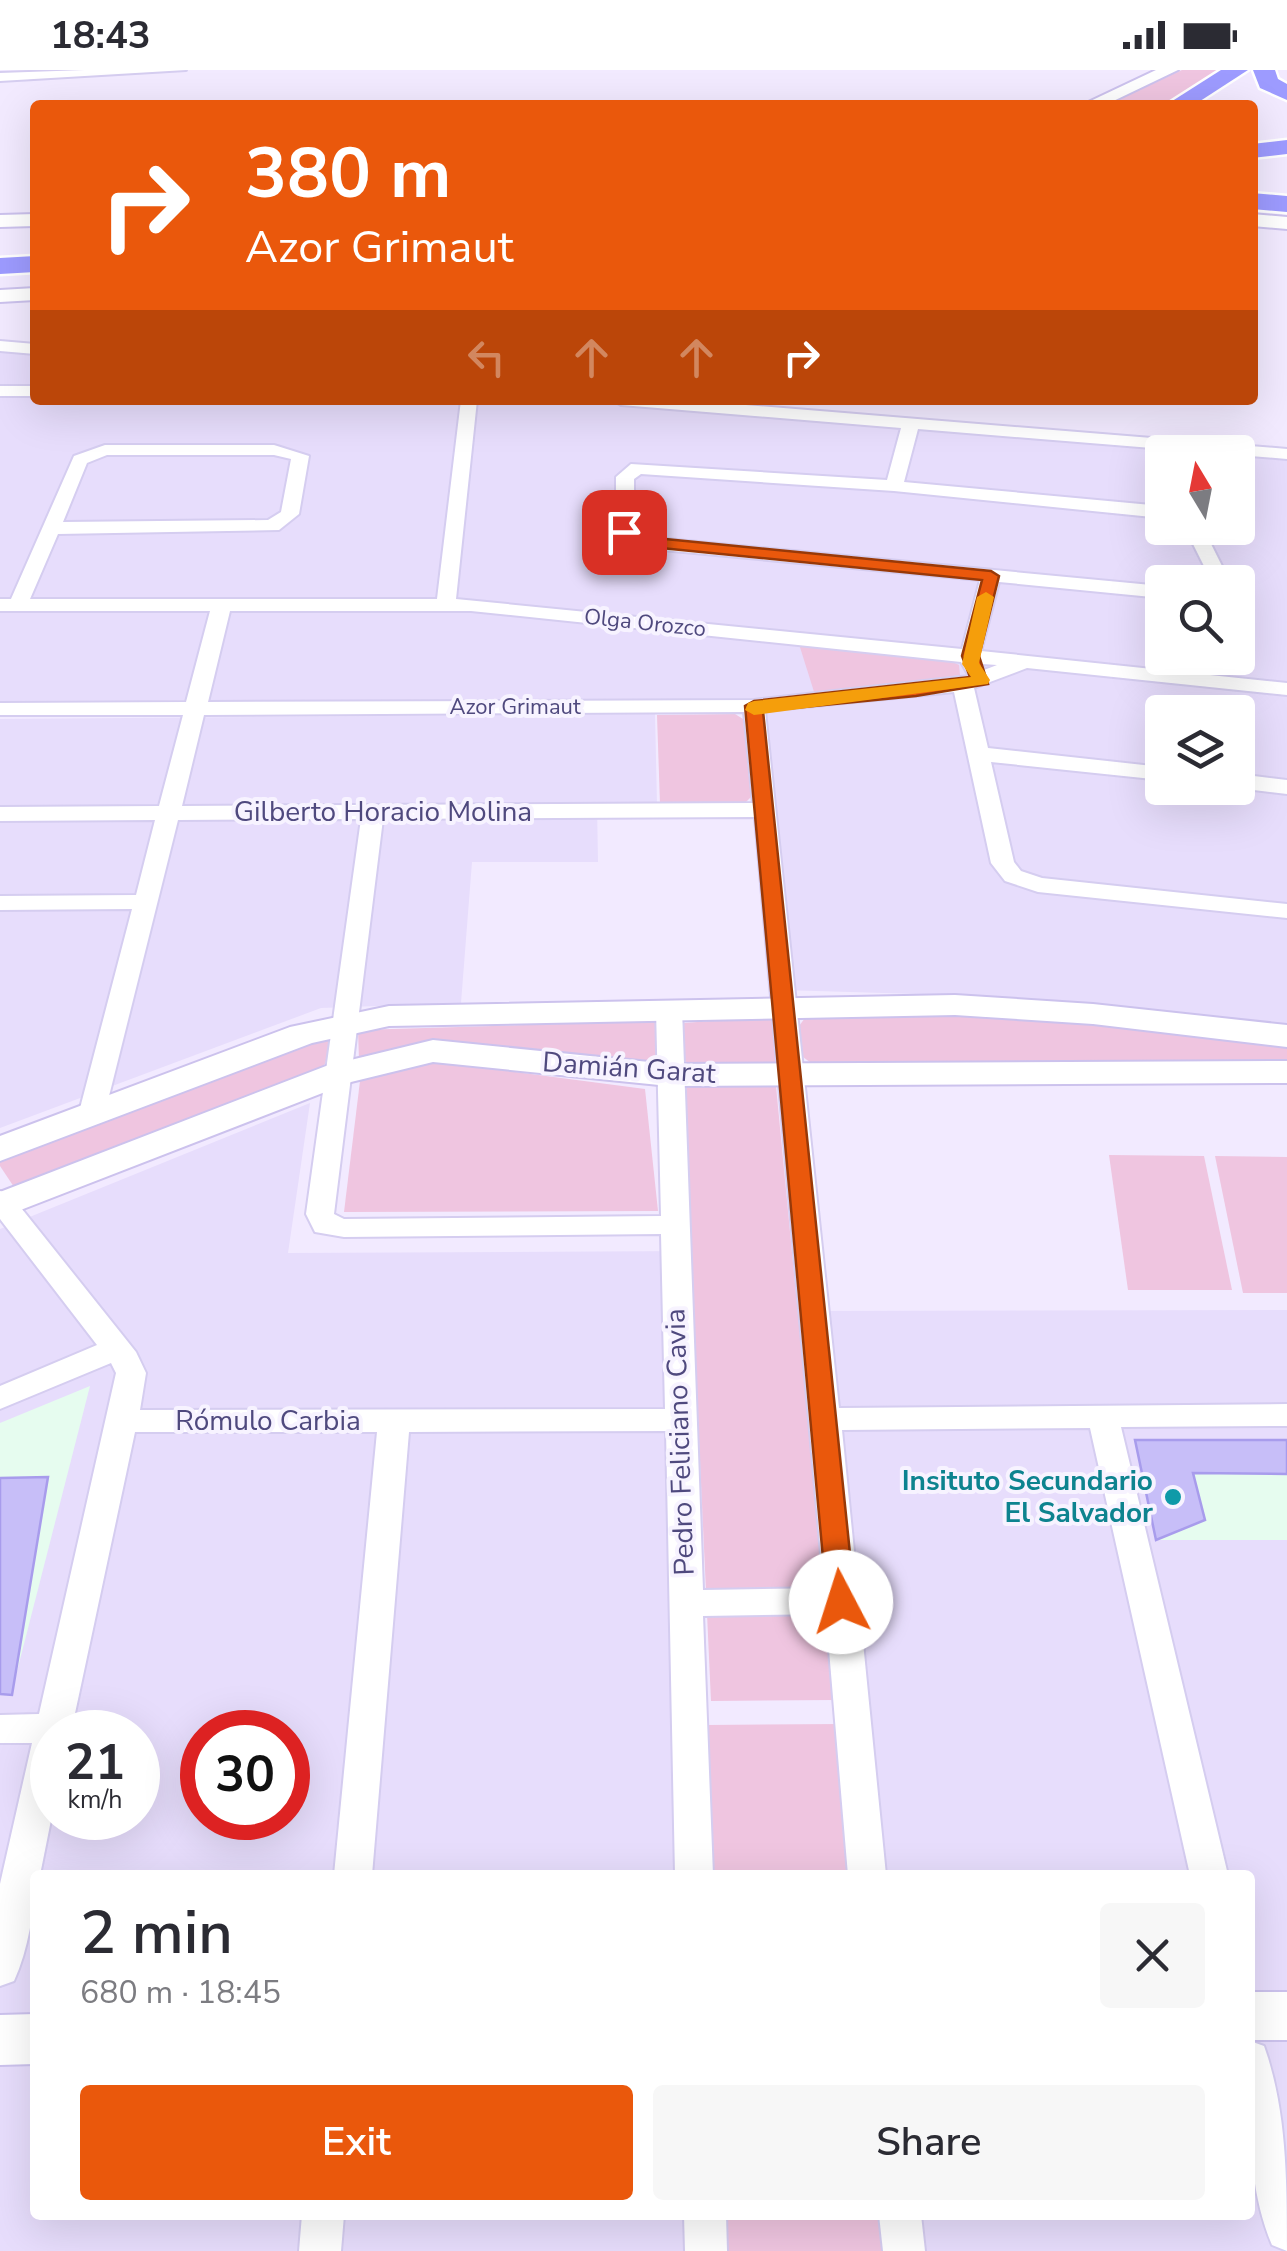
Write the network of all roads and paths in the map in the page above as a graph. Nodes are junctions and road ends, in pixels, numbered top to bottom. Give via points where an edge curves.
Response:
1 (180, 70) edge
2 (1170, 70) edge
3 (1237, 70) edge
4 (1264, 70) edge
5 (1, 75) edge
6 (1287, 93) edge
7 (1102, 100) edge
8 (1186, 100) edge
9 (1287, 130) edge
10 (1258, 133) edge
11 (1287, 147) edge
12 (1258, 151) edge
13 (1258, 202) edge
14 (1287, 204) edge
15 (30, 220) edge
16 (0, 221) edge
17 (1258, 221) edge
18 (1287, 223) edge
19 (30, 246) edge
20 (0, 248) edge
21 (30, 264) edge
22 (0, 266) edge
23 (30, 294) edge
24 (0, 296) edge
25 (3, 349) edge
26 (30, 349) edge
27 (0, 391) edge
28 (30, 391) edge
29 (468, 405) edge
30 (682, 405) edge
31 (911, 424) junction
32 (1287, 454) edge
33 (894, 486) junction
34 (1145, 510) edge
35 (52, 528) junction
36 (991, 576) junction
37 (1145, 590) edge
38 (446, 603) junction
39 (222, 604) junction
40 (9, 605) edge
41 (970, 656) junction
42 (1024, 662) junction
43 (972, 682) junction
44 (1287, 689) edge
45 (754, 706) junction
46 (195, 708) junction
47 (0, 710) edge
48 (980, 754) junction
49 (1145, 771) edge
50 (1255, 783) edge
51 (1287, 786) edge
52 (766, 810) junction
53 (373, 812) junction
54 (168, 813) junction
55 (0, 814) edge
56 (145, 902) junction
57 (0, 903) edge
58 (1287, 911) edge
59 (786, 1007) junction
60 (669, 1009) junction
61 (348, 1022) junction
62 (1287, 1036) edge
63 (1287, 1072) edge
64 (339, 1074) junction
65 (793, 1074) junction
66 (669, 1075) junction
67 (91, 1116) junction
68 (0, 1149) edge
69 (1, 1204) edge
70 (673, 1225) junction
71 (115, 1349) junction
72 (0, 1398) edge
73 (1287, 1415) edge
74 (1103, 1417) junction
75 (680, 1420) junction
76 (824, 1420) junction
77 (122, 1421) junction
78 (394, 1422) junction
79 (841, 1602) junction
80 (686, 1603) junction
81 (58, 1710) edge
82 (0, 1729) edge
83 (30, 1731) edge
84 (30, 1835) edge
85 (354, 1870) edge
86 (694, 1870) edge
87 (867, 1870) edge
88 (1208, 1870) edge
89 (0, 1969) edge
90 (1255, 2016) edge
91 (1287, 2016) edge
92 (30, 2039) edge
93 (0, 2040) edge
94 (1255, 2081) edge
95 (323, 2220) edge
96 (705, 2220) edge
97 (901, 2220) edge
98 (1287, 2230) edge
99 (320, 2251) edge
100 (706, 2251) edge
101 (904, 2251) edge

1 - 5 street
2 - 7 main road
3 - 8 highway
4 - 6 highway via 1268,83
9 - 10 highway
11 - 12 highway
13 - 14 highway
15 - 16 main road
17 - 18 main road
19 - 20 highway
21 - 22 highway
23 - 24 main road
25 - 26 street
27 - 28 street
29 - 38 street
30 - 31 street
31 - 32 street
31 - 33 street
33 - 34 street
33 - 36 street via 637,468 625,477 624,532 641,542
35 - 35 street via 80,460 94,452 274,450 300,456 290,514 272,526
35 - 40 street
36 - 37 street
36 - 41 street
38 - 39 street, Olga Orozco
38 - 41 street, Olga Orozco
39 - 40 street, Olga Orozco
39 - 46 street
41 - 42 street, Olga Orozco
41 - 43 street
42 - 43 street, Azor Grimaut
42 - 44 street, Olga Orozco
43 - 45 street, Azor Grimaut
43 - 48 street
45 - 46 street, Azor Grimaut
45 - 52 street
46 - 47 street, Azor Grimaut
46 - 54 street
48 - 49 street
48 - 58 street via 1004,863 1013,876
50 - 51 street
52 - 53 street, Gilberto Horacio Molina
52 - 59 street
53 - 54 street, Gilberto Horacio Molina
53 - 61 street
54 - 55 street, Gilberto Horacio Molina
54 - 56 street
56 - 57 street
56 - 67 street
59 - 60 main road, Damián Garat
59 - 62 main road, Damián Garat via 988,1006
59 - 65 street
60 - 61 main road, Damián Garat
60 - 66 street, Pedro Feliciano Cavia
61 - 64 street
61 - 67 main road, Damián Garat
63 - 65 main road, Damián Garat
64 - 66 main road, Damián Garat via 447,1051
64 - 69 main road, Damián Garat
64 - 70 street via 320,1214 325,1225
65 - 66 main road, Damián Garat
65 - 76 street
66 - 70 street, Pedro Feliciano Cavia
67 - 68 main road, Damián Garat
69 - 71 street
70 - 75 street, Pedro Feliciano Cavia
71 - 72 street
71 - 77 street via 131,1373
73 - 74 street
74 - 76 street
74 - 88 street
75 - 78 street, Rómulo Carbia
75 - 80 street, Pedro Feliciano Cavia
76 - 79 street
77 - 78 street, Rómulo Carbia
77 - 81 street
78 - 85 street
79 - 80 street
79 - 87 street
80 - 86 street, Pedro Feliciano Cavia
82 - 83 street
84 - 89 street
90 - 91 main road
92 - 93 main road
94 - 98 street
95 - 99 street
96 - 100 street
97 - 101 street

